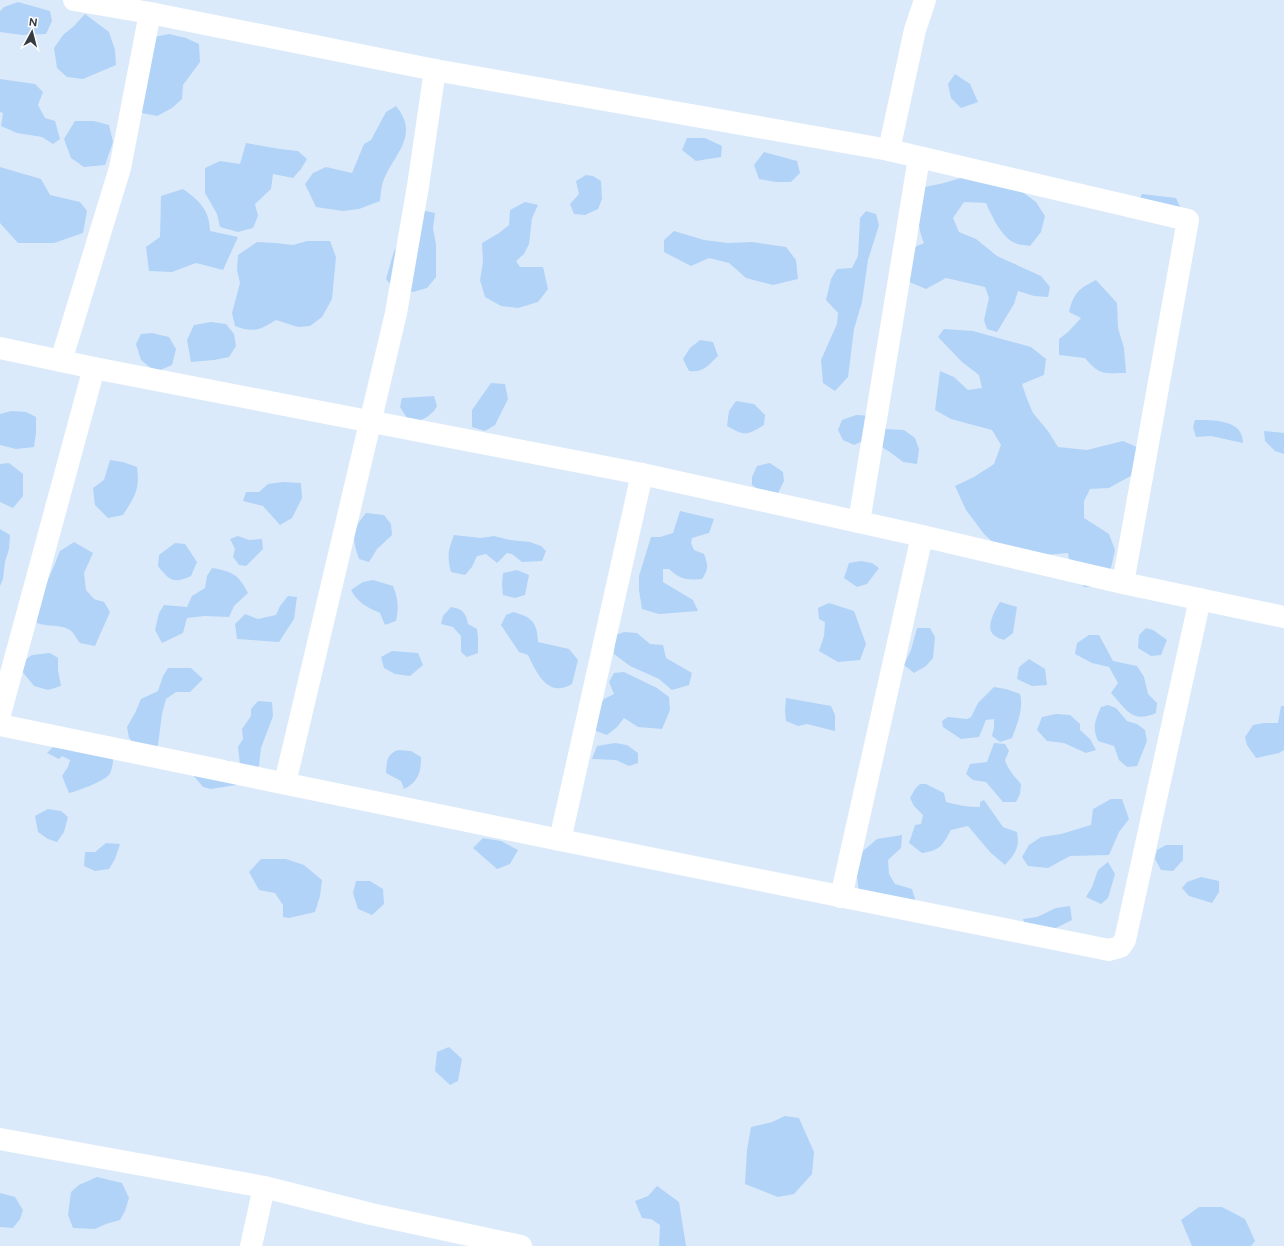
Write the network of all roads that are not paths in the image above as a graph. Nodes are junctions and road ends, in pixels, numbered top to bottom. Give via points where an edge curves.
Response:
1 (74, 0) edge
2 (926, 0) edge
3 (150, 13) junction
4 (435, 70) junction
5 (889, 150) junction
6 (919, 158) junction
7 (0, 348) edge
8 (61, 361) junction
9 (94, 368) junction
10 (370, 421) junction
11 (642, 474) junction
12 (859, 522) junction
13 (922, 536) junction
14 (1124, 583) junction
15 (1200, 599) junction
16 (1284, 617) edge
17 (0, 714) edge
18 (0, 725) edge
19 (285, 783) junction
20 (560, 840) junction
21 (841, 896) junction
22 (0, 1139) edge
23 (264, 1187) junction
24 (251, 1246) edge
25 (521, 1246) edge

1 - 3 street
2 - 5 street via 915,30
3 - 4 street
3 - 8 street via 120,168
4 - 5 street
4 - 10 street via 396,313
5 - 6 street
6 - 12 street
6 - 14 street via 1188,220
7 - 8 street
8 - 9 street
9 - 10 street
9 - 17 street
10 - 11 street
10 - 19 street
11 - 12 street
11 - 20 street
12 - 13 street
13 - 14 street
13 - 21 street
14 - 15 street
15 - 16 street
15 - 21 street via 1125,940 1120,947 1109,950
18 - 19 street
19 - 20 street
20 - 21 street
22 - 23 street
23 - 24 street
23 - 25 street via 371,1214

